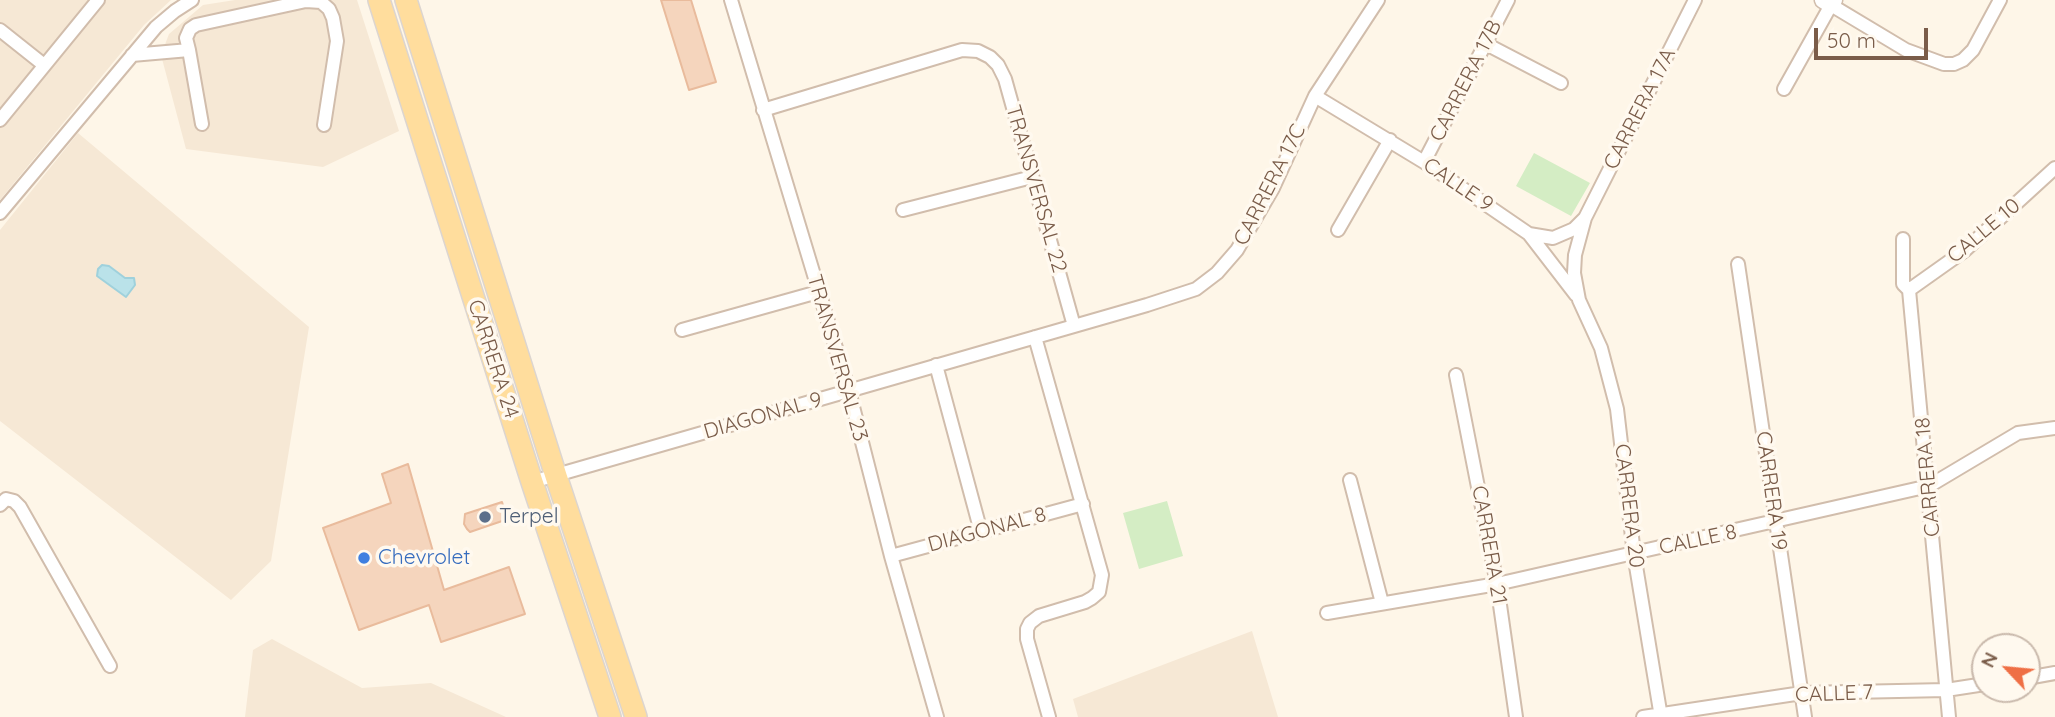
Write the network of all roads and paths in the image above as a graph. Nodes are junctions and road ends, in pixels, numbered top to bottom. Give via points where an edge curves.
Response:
1 (98, 0) edge
2 (192, 0) edge
3 (379, 0) edge
4 (406, 0) edge
5 (731, 0) edge
6 (1378, 0) edge
7 (1508, 0) edge
8 (1695, 0) edge
9 (2000, 0) edge
10 (1830, 2) edge
11 (0, 30) edge
12 (1486, 44) junction
13 (189, 50) junction
14 (132, 55) junction
15 (44, 65) junction
16 (1561, 83) dead end
17 (1784, 89) dead end
18 (1315, 96) junction
19 (763, 110) junction
20 (0, 120) edge
21 (202, 124) dead end
22 (324, 125) dead end
23 (1390, 140) junction
24 (1424, 162) junction
25 (2055, 168) edge
26 (1032, 177) junction
27 (903, 210) dead end
28 (0, 213) edge
29 (1585, 218) junction
30 (1338, 230) dead end
31 (1529, 234) junction
32 (1903, 239) dead end
33 (1738, 264) dead end
34 (1909, 290) junction
35 (818, 292) junction
36 (1579, 300) junction
37 (1074, 326) junction
38 (682, 330) dead end
39 (1035, 337) junction
40 (936, 365) junction
41 (1456, 374) dead end
42 (849, 391) junction
43 (2055, 428) edge
44 (556, 476) junction
45 (1350, 480) dead end
46 (532, 482) junction
47 (1929, 486) junction
48 (1083, 504) junction
49 (0, 505) edge
50 (1775, 523) junction
51 (981, 532) junction
52 (1634, 554) junction
53 (891, 556) junction
54 (1497, 584) junction
55 (1382, 603) junction
56 (1327, 613) dead end
57 (110, 666) dead end
58 (1971, 686) edge
59 (1946, 690) junction
60 (1802, 693) junction
61 (1661, 716) edge
62 (610, 717) edge
63 (635, 717) edge
64 (937, 717) edge
65 (1049, 717) edge
66 (1516, 717) edge
67 (1643, 717) edge
68 (1805, 717) edge
69 (1949, 717) edge

1 - 15 street
2 - 14 street via 156,27
3 - 46 main road, CARRERA 24
4 - 44 main road, CARRERA 24
5 - 19 street, TRANSVERSAL 23
6 - 18 street, CARRERA 17C
7 - 12 street, CARRERA 17B
8 - 29 street, CARRERA 17A
9 - 10 street via 1973,50 1954,64 1906,50
10 - 17 street
11 - 15 street
12 - 16 street
12 - 24 street, CARRERA 17B
13 - 14 street
13 - 21 street
13 - 22 street via 188,33 195,25 306,1 321,2 333,18 337,41
14 - 28 street
15 - 20 street
18 - 23 street, CALLE 9
18 - 37 street, CARRERA 17C via 1273,188 1237,250 1217,273 1196,289
19 - 26 street, TRANSVERSAL 22 via 962,50 978,51 998,65 1005,79
19 - 35 street, TRANSVERSAL 23
23 - 24 street, CALLE 9
23 - 30 street
24 - 31 street, CALLE 9
25 - 34 street, CALLE 10 via 1964,251
26 - 27 street
26 - 37 street, TRANSVERSAL 22
29 - 31 street via 1553,238
29 - 36 street, CARRERA 17A via 1575,255
31 - 36 street, CALLE 9
32 - 34 street, CARRERA 18 via 1903,284
33 - 50 street, CARRERA 19
34 - 47 street, CARRERA 18
35 - 38 street
35 - 42 street, TRANSVERSAL 23
36 - 52 street, CARRERA 20 via 1601,348 1617,409
37 - 39 street, DIAGONAL 9
39 - 40 street, DIAGONAL 9
39 - 48 street
40 - 42 street, DIAGONAL 9
40 - 51 street
41 - 54 street, CARRERA 21
42 - 44 street, DIAGONAL 9
42 - 53 street, TRANSVERSAL 23
43 - 47 street, CALLE 8 via 2018,433
44 - 46 street, DIAGONAL 9
44 - 63 main road, CARRERA 24
45 - 55 street
46 - 62 main road, CARRERA 24
47 - 50 street, CALLE 8
47 - 59 street, CARRERA 18
48 - 51 street, DIAGONAL 8
48 - 65 street via 1102,575 1099,592 1085,602 1033,619 1027,629
49 - 57 street via 6,499 20,507
50 - 52 street, CALLE 8
50 - 60 street, CARRERA 19
51 - 53 street, DIAGONAL 8
52 - 54 street, CALLE 8
52 - 61 street, CARRERA 20
53 - 64 street, TRANSVERSAL 23
54 - 55 street, CALLE 8
54 - 66 street, CARRERA 21
55 - 56 street, CALLE 8
58 - 59 street, CALLE 7
59 - 60 street, CALLE 7
59 - 69 street, CARRERA 18
60 - 61 street, CALLE 7
60 - 68 street, CARRERA 19
61 - 67 street, CALLE 7

